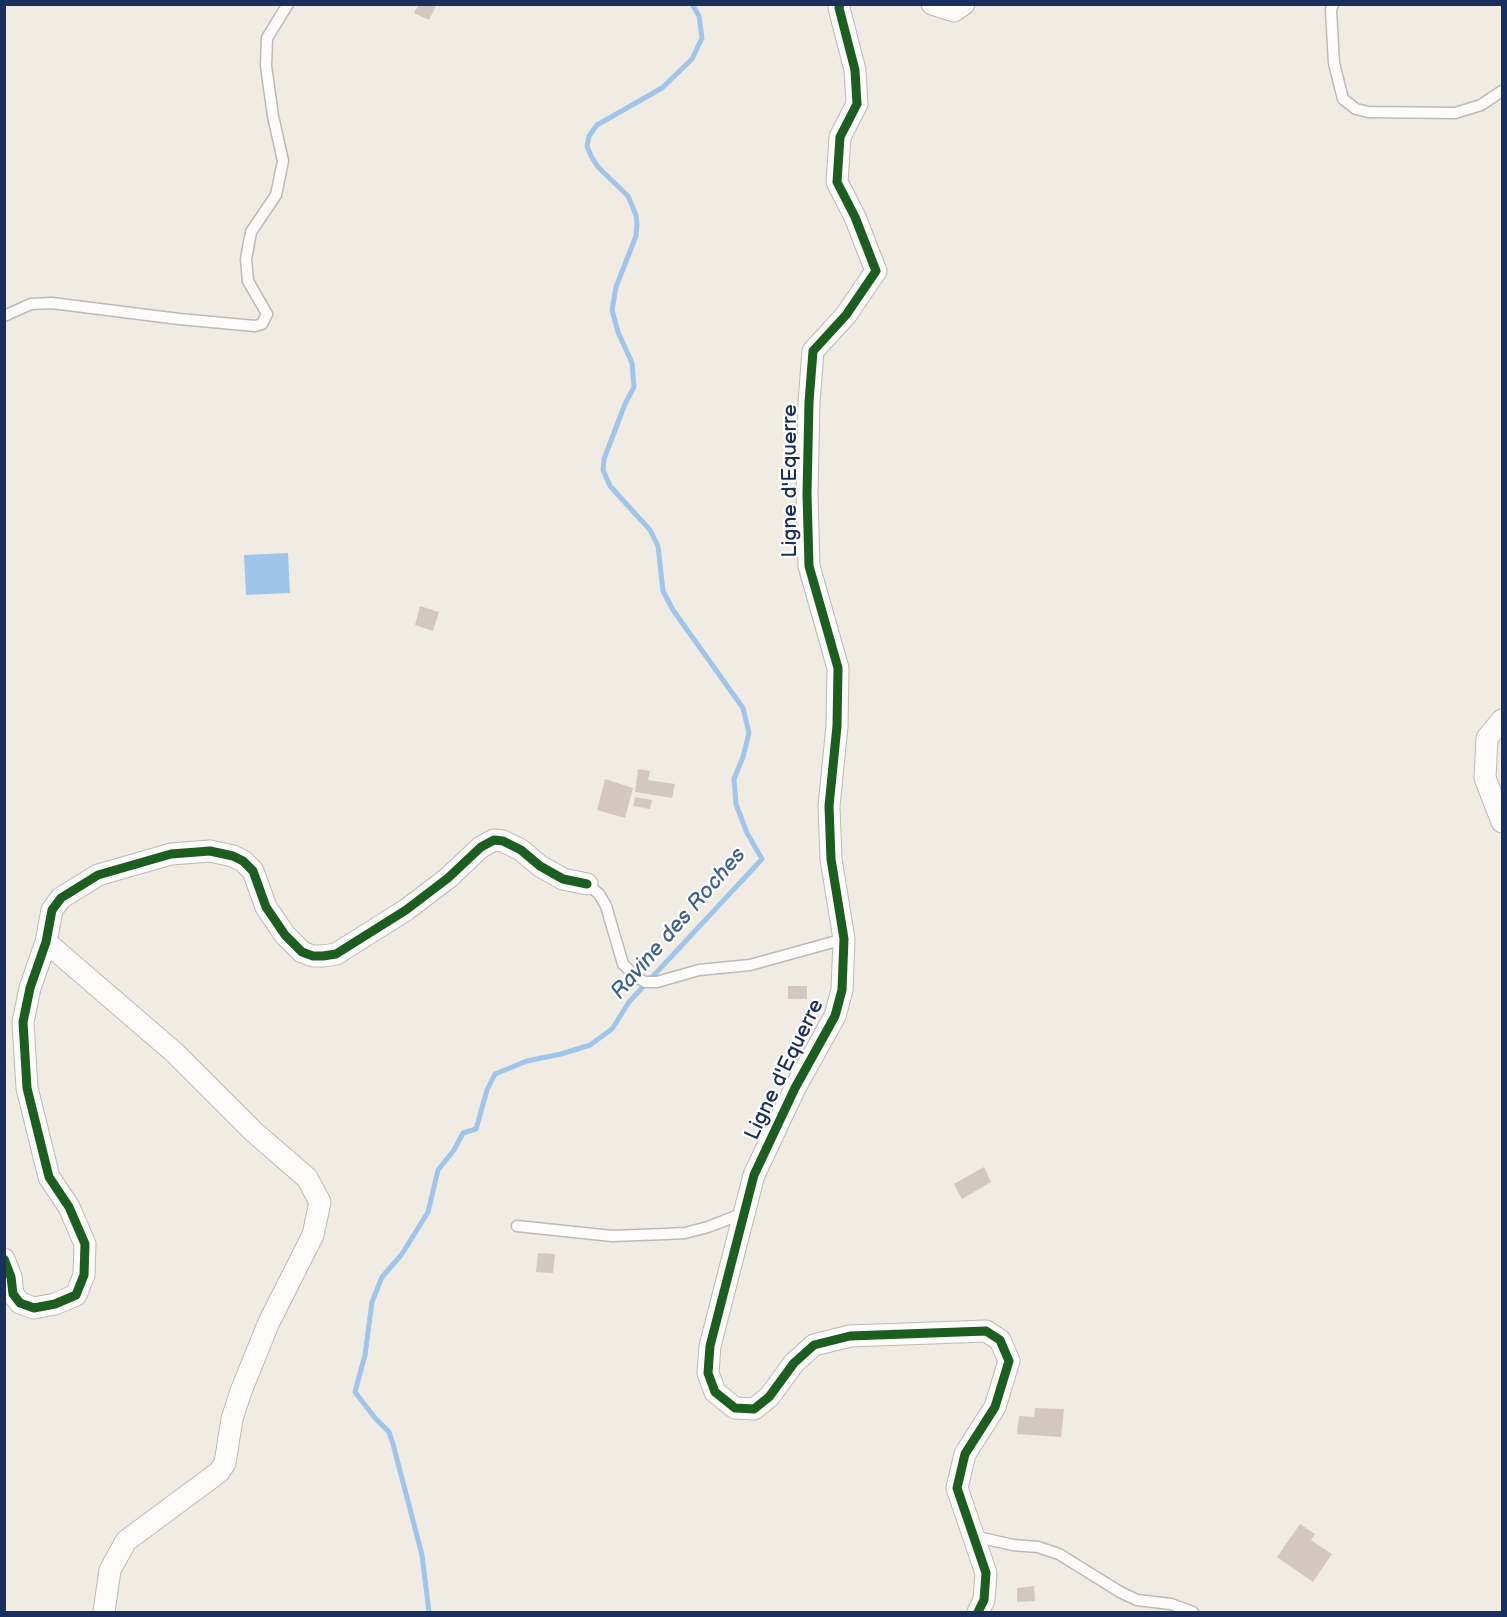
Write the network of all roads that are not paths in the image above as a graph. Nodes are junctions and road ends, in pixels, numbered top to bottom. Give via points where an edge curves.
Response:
1 (288, 4) edge
2 (840, 4) edge
3 (932, 4) edge
4 (964, 4) edge
5 (1333, 4) edge
6 (1503, 91) edge
7 (4, 315) edge
8 (1503, 720) edge
9 (1503, 822) edge
10 (587, 884) joint
11 (844, 939) junction
12 (46, 942) junction
13 (744, 1213) junction
14 (517, 1226) dead end
15 (4, 1259) edge
16 (973, 1536) junction
17 (104, 1612) edge
18 (978, 1612) edge
19 (1193, 1612) edge

1 - 7 lane via 267,38 266,66 283,162 276,195 251,232 246,259 248,281 267,314 262,324 179,319 52,303 31,304
2 - 11 street, Ligne d'Equerre via 855,70 857,104 840,137 837,182 876,271 846,315 813,351 807,494 808,566 838,668 829,806 831,859
3 - 4 street via 954,11
5 - 6 lane via 1334,63 1343,99 1356,109 1455,113 1481,105
8 - 9 street via 1487,738 1485,778
10 - 11 lane via 606,906 623,964 645,982 699,970 750,965
10 - 12 street via 563,879 521,850 494,840 371,934 336,954 313,956 302,952 285,934 266,907 253,871 243,861 210,851 171,854 98,875 62,898 52,910
11 - 13 street, Ligne d'Equerre via 843,990 836,1016 795,1088 754,1175
12 - 15 street via 23,1022 27,1088 49,1177 69,1207 85,1244 84,1275 76,1295 34,1308 20,1303 13,1294
12 - 17 street via 175,1053 254,1132 307,1178 320,1202 313,1235 269,1322 241,1391 225,1463 219,1472 126,1541 110,1570
13 - 14 lane via 696,1230 665,1234 612,1236
13 - 16 street, Ligne d'Equerre via 710,1346 708,1373 716,1392 735,1408 754,1409 814,1345 841,1338 986,1331 1000,1340 1009,1361 1004,1379 995,1407 965,1454 957,1488
16 - 18 street, Ligne d'Equerre via 986,1574 984,1600
16 - 19 lane via 1059,1554 1137,1600 1171,1604

